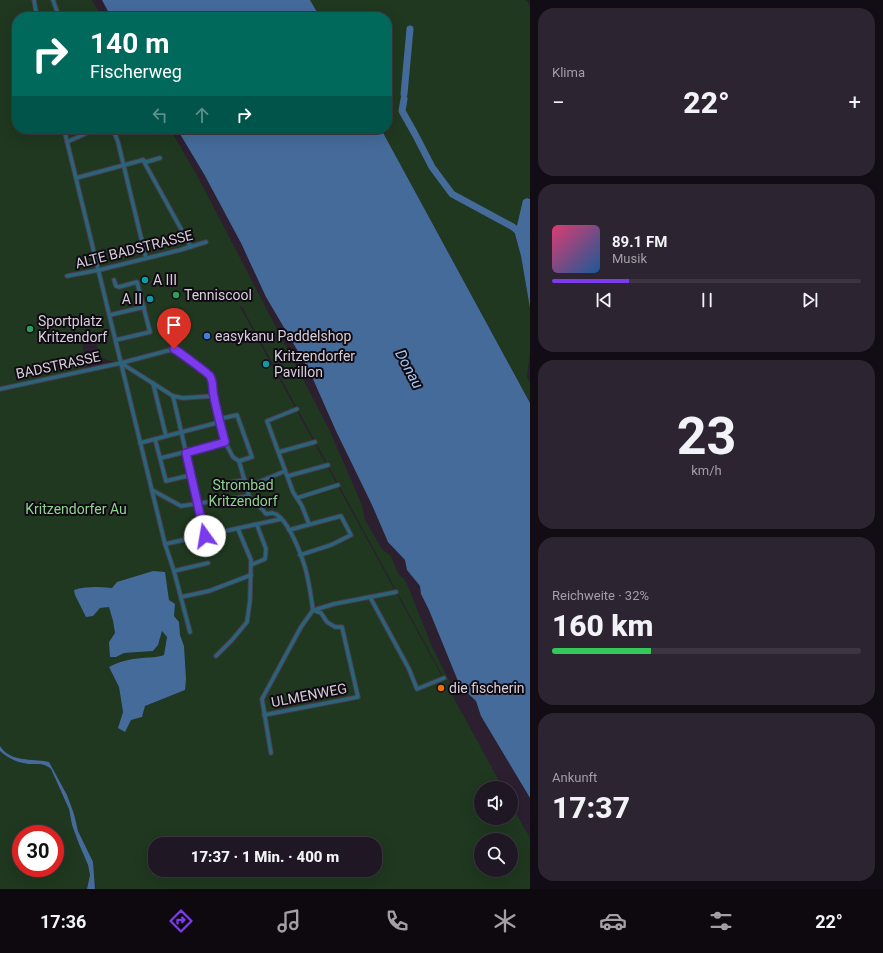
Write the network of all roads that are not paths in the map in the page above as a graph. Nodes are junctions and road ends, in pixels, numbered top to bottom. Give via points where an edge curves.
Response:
1 (34, 0) edge
2 (53, 0) edge
3 (36, 12) edge
4 (57, 12) edge
5 (65, 134) edge
6 (85, 134) edge
7 (115, 134) edge
8 (67, 142) junction
9 (160, 158) dead end
10 (143, 160) junction
11 (124, 165) junction
12 (76, 178) junction
13 (206, 242) dead end
14 (191, 247) junction
15 (146, 258) junction
16 (98, 270) junction
17 (67, 276) dead end
18 (114, 280) dead end
19 (144, 307) junction
20 (110, 315) junction
21 (116, 340) junction
22 (121, 363) junction
23 (153, 383) junction
24 (0, 389) edge
25 (173, 396) junction
26 (213, 396) junction
27 (297, 409) dead end
28 (219, 420) junction
29 (180, 432) junction
30 (166, 436) junction
31 (155, 439) junction
32 (225, 442) junction
33 (316, 442) dead end
34 (140, 443) junction
35 (279, 452) junction
36 (186, 453) junction
37 (161, 458) junction
38 (239, 461) junction
39 (328, 465) dead end
40 (285, 471) junction
41 (191, 475) junction
42 (288, 476) junction
43 (245, 480) junction
44 (220, 484) dead end
45 (338, 485) dead end
46 (247, 486) junction
47 (152, 490) junction
48 (249, 496) junction
49 (297, 498) junction
50 (198, 503) junction
51 (281, 519) junction
52 (309, 524) junction
53 (256, 525) junction
54 (238, 529) junction
55 (289, 530) junction
56 (205, 536) junction
57 (165, 544) junction
58 (300, 555) junction
59 (208, 563) dead end
60 (251, 565) junction
61 (174, 571) junction
62 (251, 575) junction
63 (396, 592) dead end
64 (182, 597) junction
65 (370, 597) junction
66 (313, 610) junction
67 (190, 632) dead end
68 (216, 656) dead end
69 (444, 678) dead end
70 (264, 715) junction
71 (271, 753) dead end

1 - 3 street
2 - 4 street
5 - 8 street
6 - 8 street
7 - 11 street
8 - 12 street
9 - 10 street via 146,162
10 - 11 street
10 - 14 street
11 - 12 street
11 - 15 street
12 - 16 street
13 - 14 street, ALTE BADSTRASSE
14 - 15 street, ALTE BADSTRASSE
15 - 16 street, ALTE BADSTRASSE
16 - 17 street, ALTE BADSTRASSE
16 - 20 street
18 - 19 street via 119,287 137,282
19 - 20 street
19 - 21 street via 150,332
20 - 21 street
21 - 22 street
22 - 23 street
22 - 24 street, BADSTRASSE
22 - 26 street, BADSTRASSE via 174,349 210,375 214,386
22 - 34 street
23 - 25 street
23 - 30 street
25 - 26 street
25 - 29 street
26 - 28 street
27 - 35 street via 267,421
28 - 29 street
28 - 32 street
28 - 38 street via 237,415 252,457
29 - 30 street
29 - 36 street
30 - 31 street
31 - 34 street
31 - 37 street
32 - 36 street
32 - 38 street via 232,457
33 - 35 street
34 - 47 street
35 - 40 street
36 - 37 street
36 - 41 street
37 - 41 street via 166,481
38 - 43 street
39 - 42 street
40 - 42 street
40 - 46 street
41 - 50 street
42 - 49 street
43 - 44 street
43 - 46 street
45 - 49 street
46 - 48 street
47 - 50 street via 181,506
47 - 57 street
48 - 50 street
48 - 51 street via 266,514 272,513
49 - 52 street
50 - 56 street
51 - 53 street
51 - 55 street
52 - 55 street
52 - 58 street via 341,516 351,535 331,546
53 - 54 street
53 - 60 street via 266,549 265,559
54 - 56 street
54 - 60 street
55 - 58 street
56 - 57 street
57 - 61 street
58 - 66 street
59 - 61 street
60 - 62 street
61 - 64 street
62 - 64 street via 209,591
62 - 68 street via 247,622
63 - 65 street
64 - 67 street
65 - 66 street
65 - 69 street via 417,689
66 - 70 street via 262,699
66 - 70 street, ULMENWEG via 322,613 327,622 335,627 342,628 358,697
70 - 71 street

